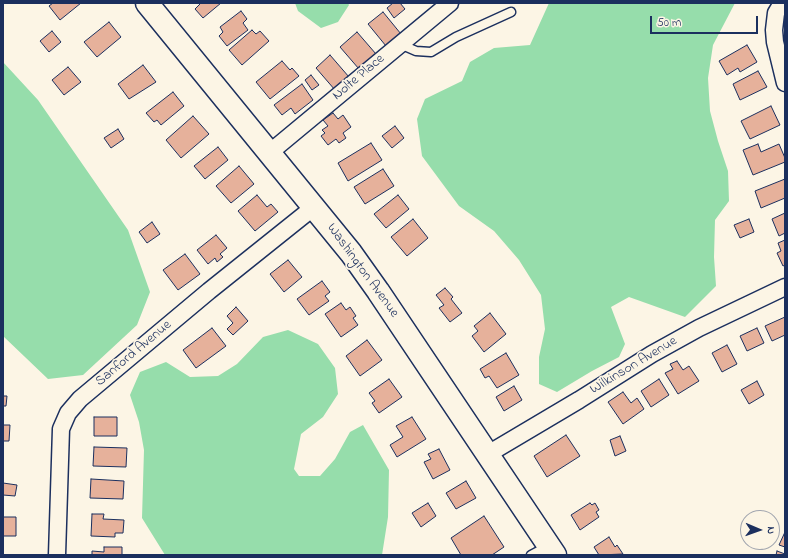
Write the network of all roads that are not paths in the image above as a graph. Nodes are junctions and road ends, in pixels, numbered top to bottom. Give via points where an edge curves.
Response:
1 (147, 3) edge
2 (450, 3) edge
3 (782, 3) edge
4 (511, 12) dead end
5 (400, 44) junction
6 (785, 83) edge
7 (268, 154) junction
8 (314, 207) junction
9 (785, 287) edge
10 (488, 454) junction
11 (545, 552) edge
12 (57, 555) edge

1 - 7 main road, Washington Avenue
2 - 5 street, Nolte Place
3 - 6 street via 776,13 774,30
4 - 5 lane via 456,37 431,52 416,51
5 - 7 street, Nolte Place
7 - 8 main road, Washington Avenue
8 - 10 main road, Washington Avenue via 378,291
8 - 12 street, Sanford Avenue via 80,399 68,413 62,429
9 - 10 street, Wilkinson Avenue via 699,328
10 - 11 main road, Washington Avenue

